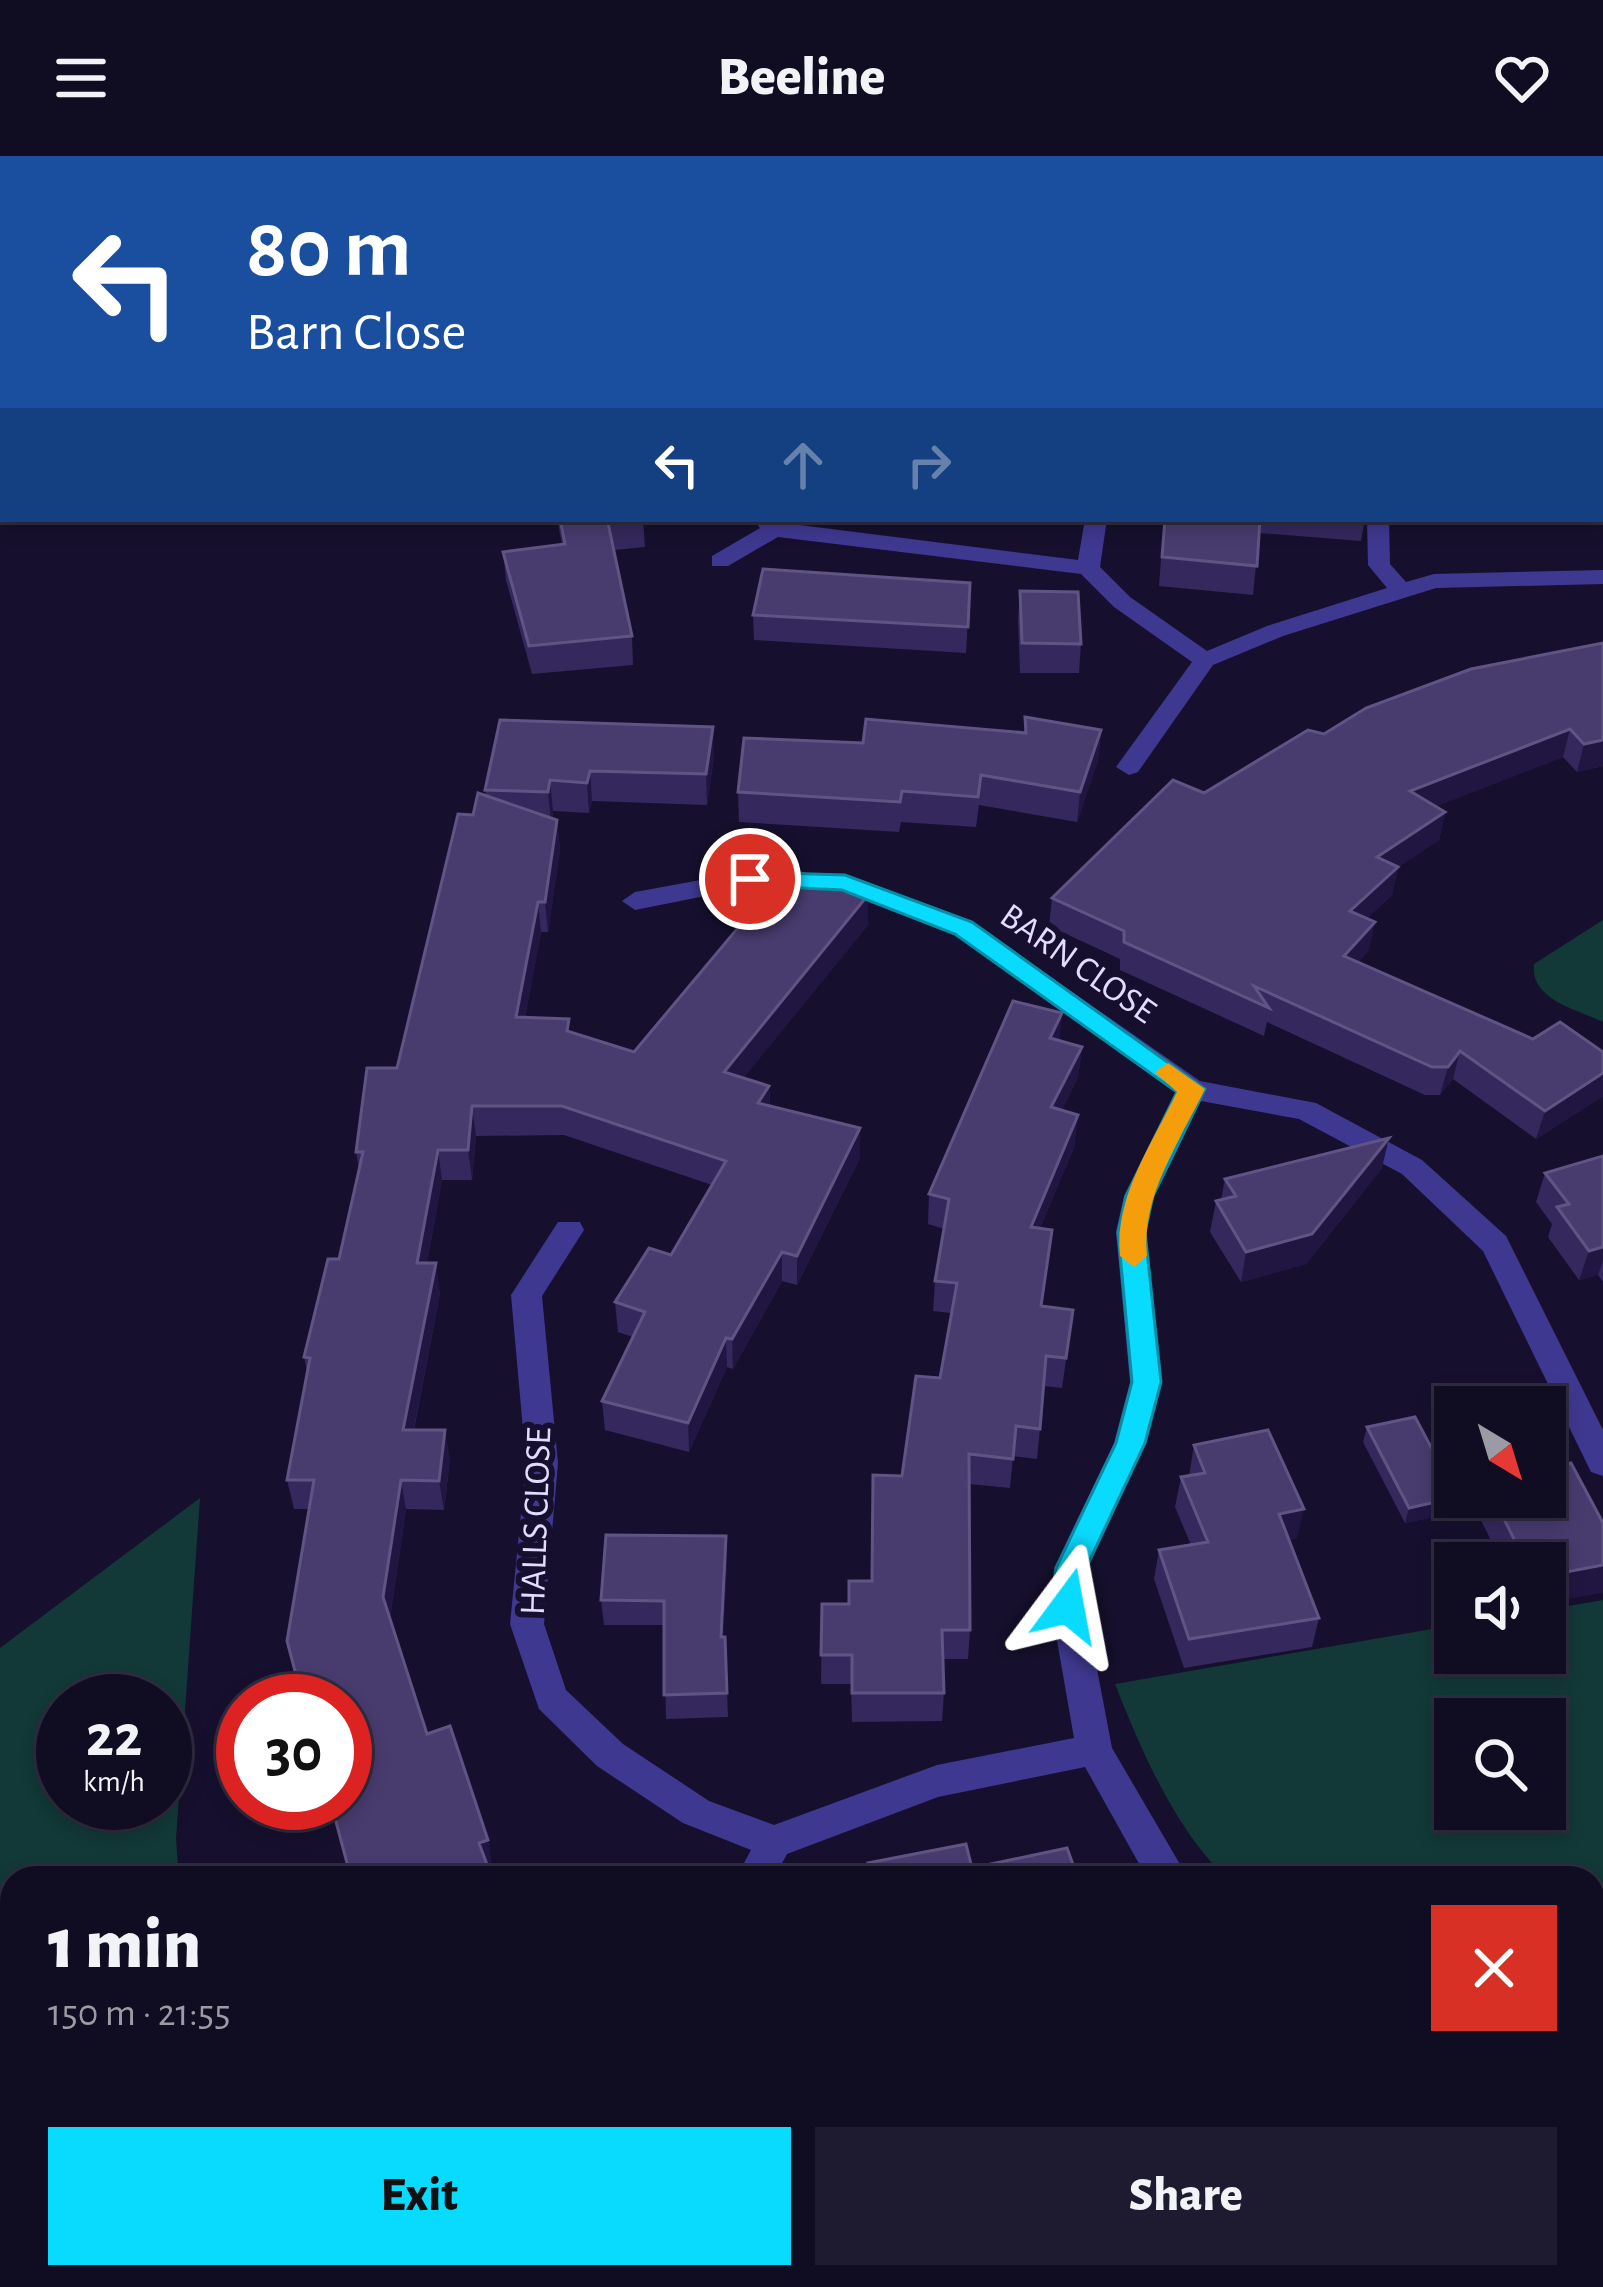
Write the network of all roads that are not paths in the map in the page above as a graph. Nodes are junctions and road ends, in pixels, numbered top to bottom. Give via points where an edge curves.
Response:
1 (1096, 522) edge
2 (1378, 522) edge
3 (769, 524) edge
4 (720, 562) dead end
5 (1088, 568) junction
6 (1603, 577) edge
7 (1400, 589) junction
8 (1205, 659) junction
9 (1129, 767) dead end
10 (635, 902) dead end
11 (1192, 1089) junction
12 (569, 1230) dead end
13 (1603, 1463) edge
14 (1094, 1750) junction
15 (774, 1842) junction
16 (761, 1866) edge
17 (1160, 1866) edge

1 - 5 street
2 - 7 street via 1379,565
3 - 4 street
3 - 5 street
5 - 8 street
6 - 7 street
7 - 8 street
8 - 9 street
10 - 11 street, BARN CLOSE via 750,879 845,882 963,928
11 - 13 street, BARN CLOSE via 1306,1110 1412,1166 1496,1244
11 - 14 street via 1139,1196 1131,1232 1146,1382 1130,1443 1071,1568 1068,1606
12 - 15 street, HALLS CLOSE via 526,1294 542,1463 527,1624 551,1698 610,1755 679,1800
14 - 15 street via 937,1781
14 - 17 street
15 - 16 street

